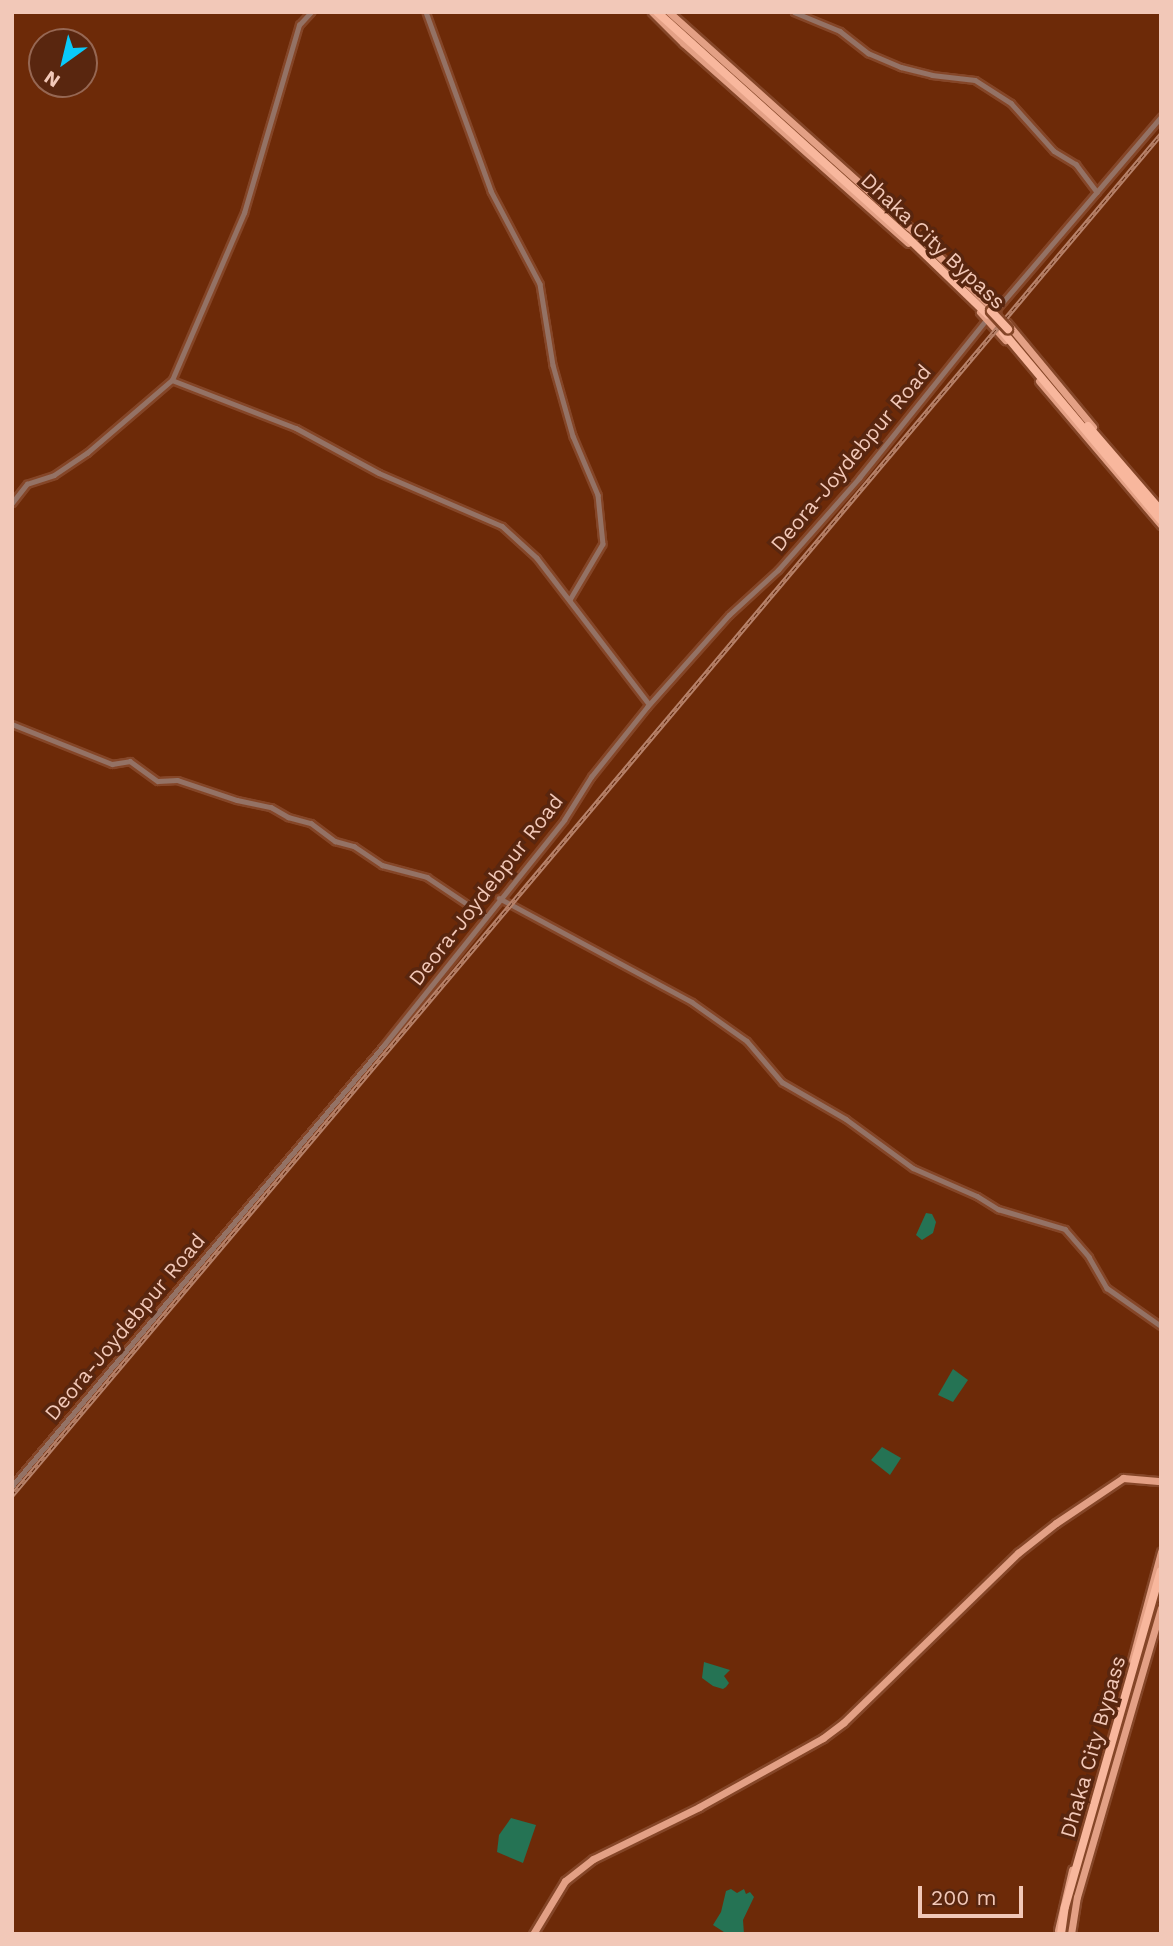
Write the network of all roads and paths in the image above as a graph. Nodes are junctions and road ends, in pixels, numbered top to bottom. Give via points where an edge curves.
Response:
1 (311, 12) edge
2 (426, 12) edge
3 (655, 12) edge
4 (664, 12) edge
5 (669, 12) edge
6 (794, 12) edge
7 (1161, 117) edge
8 (1097, 192) junction
9 (990, 314) junction
10 (1005, 331) junction
11 (172, 380) junction
12 (12, 503) edge
13 (1161, 509) edge
14 (1161, 522) edge
15 (570, 600) junction
16 (649, 704) junction
17 (12, 724) edge
18 (499, 898) junction
19 (485, 916) junction
20 (1161, 1326) edge
21 (1161, 1481) edge
22 (12, 1486) edge
23 (1161, 1552) edge
24 (1161, 1571) edge
25 (1161, 1587) edge
26 (1161, 1608) edge
27 (533, 1934) edge
28 (1064, 1934) edge

1 - 11 street via 299,25 244,213
2 - 15 street via 491,191 538,280 553,365 573,436 598,495 603,544
3 - 9 highway, Dhaka City Bypass
4 - 9 highway, Dhaka City Bypass
5 - 9 main road via 909,227
6 - 8 street via 839,30 868,53 901,66 975,80 1011,103 1054,151 1076,164
7 - 8 street, Deora-Joydebpur Road
8 - 9 street, Deora-Joydebpur Road
9 - 10 highway, Dhaka City Bypass, bridge
9 - 13 main road
9 - 14 main road
9 - 16 street, Deora-Joydebpur Road via 859,478
10 - 13 highway, Dhaka City Bypass
10 - 14 highway, Dhaka City Bypass
11 - 12 street via 87,453 54,475 27,484
11 - 15 street via 296,428 379,473 492,520 526,546
15 - 16 street
16 - 18 street, Deora-Joydebpur Road via 591,777 564,820
17 - 19 street via 112,764 130,761 158,781 177,779 311,822 335,841 354,846 382,865 427,877
18 - 19 street, Deora-Joydebpur Road
18 - 20 street via 692,1002 747,1041 782,1082 846,1119 913,1168 998,1209 1065,1229 1107,1288
19 - 22 street, Deora-Joydebpur Road via 376,1055
21 - 27 main road via 1123,1478 1056,1523 1010,1561 844,1722 699,1807 593,1858 565,1881
23 - 28 main road via 1065,1892
24 - 28 highway, Dhaka City Bypass via 1065,1907
25 - 28 highway, Dhaka City Bypass
26 - 28 main road

